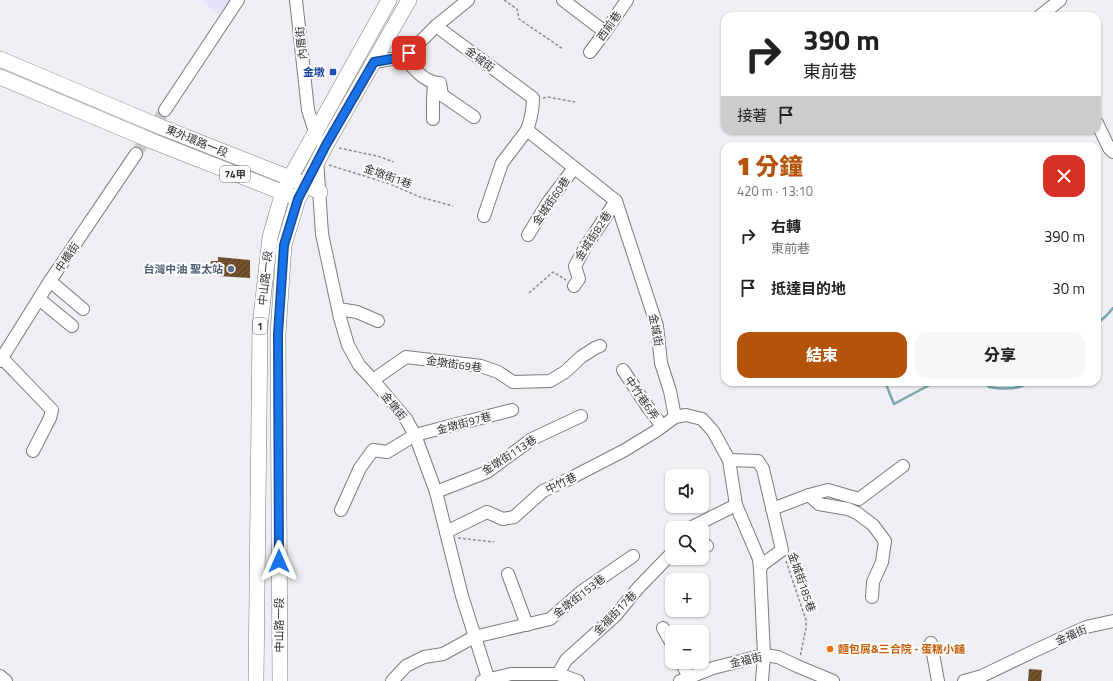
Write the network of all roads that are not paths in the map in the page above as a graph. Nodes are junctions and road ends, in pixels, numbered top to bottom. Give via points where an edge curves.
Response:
1 (238, 0) edge
2 (296, 0) edge
3 (389, 0) edge
4 (409, 0) edge
5 (468, 0) edge
6 (563, 0) edge
7 (627, 0) edge
8 (1060, 0) edge
9 (1045, 12) edge
10 (436, 26) junction
11 (605, 32) junction
12 (590, 52) dead end
13 (403, 57) junction
14 (0, 59) edge
15 (374, 62) junction
16 (0, 77) edge
17 (434, 83) junction
18 (164, 110) tunnel mouth
19 (474, 117) dead end
20 (433, 119) dead end
21 (527, 130) junction
22 (1101, 131) edge
23 (315, 132) junction
24 (1113, 152) edge
25 (136, 154) tunnel mouth
26 (317, 161) junction
27 (574, 168) junction
28 (290, 178) junction
29 (283, 192) junction
30 (302, 192) junction
31 (320, 192) junction
32 (616, 201) junction
33 (484, 216) dead end
34 (528, 235) dead end
35 (50, 281) junction
36 (574, 286) road end
37 (39, 299) junction
38 (83, 309) dead end
39 (339, 309) junction
40 (378, 321) dead end
41 (72, 326) dead end
42 (600, 346) dead end
43 (1, 359) edge
44 (623, 370) dead end
45 (373, 380) junction
46 (512, 410) dead end
47 (581, 416) dead end
48 (675, 417) junction
49 (662, 426) junction
50 (415, 435) junction
51 (33, 451) dead end
52 (729, 460) junction
53 (903, 466) dead end
54 (436, 492) junction
55 (809, 496) junction
56 (736, 505) junction
57 (772, 509) junction
58 (341, 510) dead end
59 (704, 521) edge
60 (446, 535) junction
61 (633, 556) dead end
62 (665, 560) edge
63 (760, 570) junction
64 (508, 574) dead end
65 (872, 597) dead end
66 (1113, 621) edge
67 (527, 625) junction
68 (663, 628) dead end
69 (665, 632) edge
70 (474, 637) junction
71 (931, 643) dead end
72 (764, 655) junction
73 (683, 669) edge
74 (558, 674) junction
75 (0, 676) edge
76 (685, 679) edge
77 (486, 680) edge
78 (6, 681) edge
79 (256, 681) edge
80 (280, 681) edge
81 (392, 681) edge
82 (578, 681) edge
83 (762, 681) edge
84 (833, 681) edge
85 (938, 681) edge
86 (964, 681) edge

1 - 18 street
2 - 23 street, 內厝街 via 308,110
3 - 23 main road, 中山路一段 / 1
4 - 15 main road, 中山路一段 / 1
5 - 10 street
6 - 11 street
7 - 11 street, 西前巷
8 - 9 street
10 - 13 street
10 - 21 street, 金城街 via 533,98
11 - 12 street, 西前巷
13 - 15 street
13 - 17 street via 426,79
14 - 28 main road, 東外環路一段 / 74甲
15 - 26 main road, 中山路一段 / 1
16 - 29 main road, 東外環路一段 / 74甲 via 152,141
17 - 19 street via 440,83 442,95
17 - 20 street
21 - 27 street
21 - 33 street via 502,163
22 - 24 street
23 - 26 street, 金墩街
23 - 28 main road, 中山路一段 / 1
25 - 35 street, 中橋街
26 - 30 main road, 中山路一段 / 1
26 - 31 street, 金墩街
27 - 32 street
27 - 34 street, 金城街60巷 via 549,200
28 - 29 main road, 中山路一段 / 1
28 - 30 main road, 東外環路一段 / 74甲
29 - 30 main road, 東外環路一段 / 74甲
29 - 79 main road, 中山路一段 / 1 via 270,237 260,326
30 - 31 main road
30 - 80 main road, 中山路一段 / 1 via 284,245 278,334
31 - 39 street, 金墩街 via 322,234
32 - 36 street, 金城街82巷 via 575,266 579,279
32 - 48 street, 金城街 via 657,326 661,363
35 - 37 street, 中橋街
35 - 38 street
37 - 41 street
37 - 43 street, 中橋街
39 - 40 street via 357,312
39 - 45 street, 金墩街 via 348,345
42 - 45 street, 金墩街69巷 via 550,381 513,382 498,372 481,366 406,357
43 - 51 street via 52,410
44 - 49 street, 中竹巷6弄
45 - 50 street, 金墩街 via 406,419
46 - 50 street, 金墩街97巷
47 - 54 street, 金墩街113巷 via 532,439 487,472
48 - 49 street, 中竹巷
48 - 52 street via 702,419 713,431
49 - 60 street, 中竹巷 via 625,450 543,491 514,517 503,519 487,512
50 - 54 street, 金墩街
50 - 58 street, 金墩街97巷 via 387,452 373,450 360,468
52 - 56 street
52 - 57 street via 758,461 763,469
53 - 55 street via 859,499 828,490
54 - 60 street, 金墩街
55 - 57 street
55 - 65 street via 819,504 857,513 874,526 885,541 882,562 873,582
56 - 59 street
56 - 63 street
57 - 63 street via 782,550 763,564
60 - 70 street, 金墩街
61 - 67 street, 金墩街153巷 via 581,592 550,619
62 - 74 street, 金福街17巷 via 616,615 566,660
63 - 72 street
64 - 67 street
66 - 86 street, 金福街 via 1086,627 982,676
67 - 70 street, 金墩街153巷
68 - 69 street
70 - 77 street, 金墩街
70 - 81 street, 金墩街153巷 via 443,654 424,657 406,666
71 - 85 street
72 - 76 street, 金福街 via 714,668
72 - 83 street
72 - 84 street, 金福街 via 778,657
73 - 76 street
74 - 77 street via 511,674
74 - 82 street
75 - 78 street

